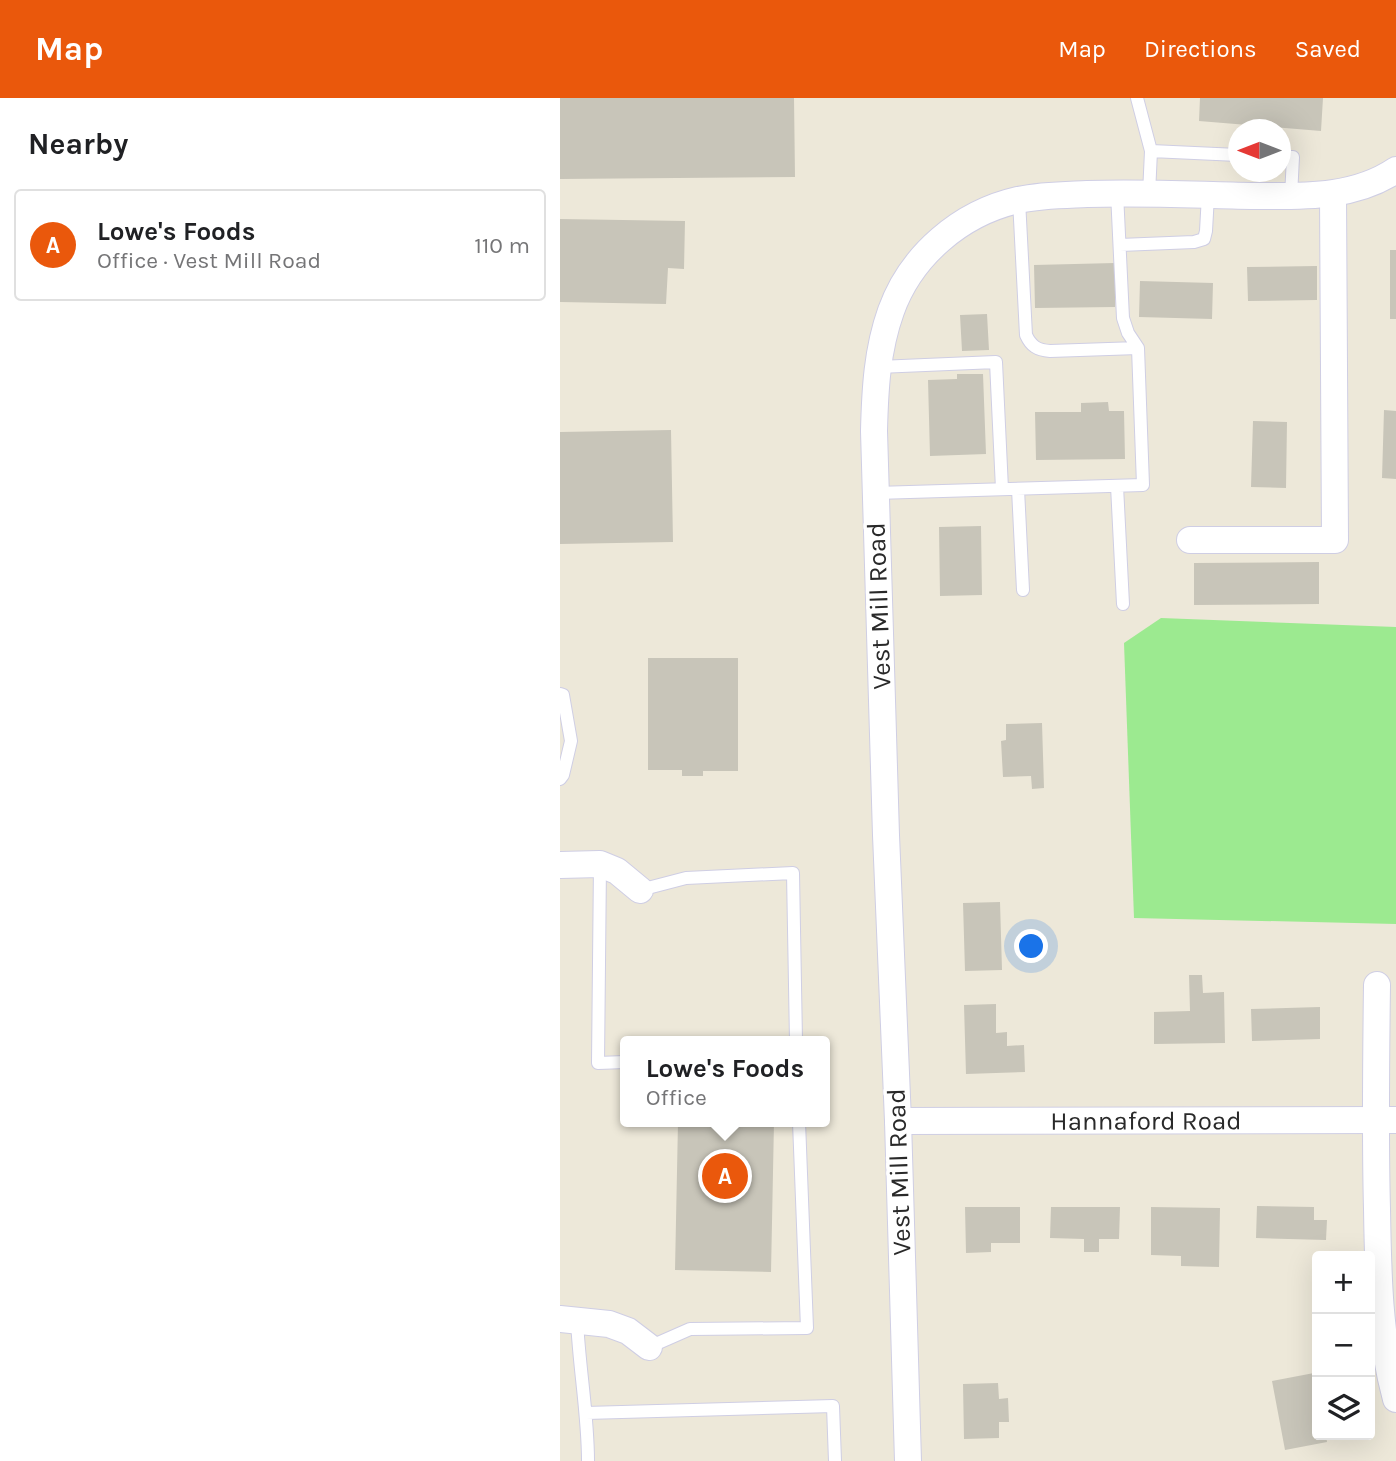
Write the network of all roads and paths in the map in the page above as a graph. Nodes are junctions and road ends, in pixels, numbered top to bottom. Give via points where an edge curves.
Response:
1 (1137, 98) edge
2 (1151, 151) junction
3 (1228, 155) edge
4 (1291, 157) edge
5 (1396, 170) edge
6 (1117, 193) junction
7 (1149, 194) junction
8 (1333, 194) junction
9 (1208, 195) junction
10 (1291, 196) junction
11 (1019, 200) junction
12 (1120, 245) junction
13 (1138, 348) junction
14 (878, 367) junction
15 (1117, 486) junction
16 (1018, 488) junction
17 (1002, 489) junction
18 (876, 493) junction
19 (1190, 540) dead end
20 (1023, 590) dead end
21 (1123, 604) dead end
22 (560, 694) edge
23 (560, 779) edge
24 (560, 864) edge
25 (600, 864) junction
26 (640, 890) joint
27 (1377, 985) dead end
28 (796, 1036) edge
29 (620, 1062) edge
30 (1385, 1120) edge
31 (898, 1121) junction
32 (799, 1127) edge
33 (569, 1320) edge
34 (649, 1347) joint
35 (1396, 1399) edge
36 (586, 1413) junction
37 (588, 1461) edge
38 (835, 1461) edge
39 (908, 1461) edge

1 - 2 lane
2 - 3 lane
2 - 7 lane
4 - 10 lane
5 - 8 street, Vest Mill Road via 1368,185
6 - 7 street, Vest Mill Road
6 - 11 street, Vest Mill Road
6 - 12 lane
7 - 9 street, Vest Mill Road
8 - 10 street, Vest Mill Road
8 - 19 street via 1335,540
9 - 10 street, Vest Mill Road
9 - 12 lane via 1204,239
11 - 13 lane via 1030,344 1050,351
11 - 14 street, Vest Mill Road via 987,211 933,245 905,281 892,308
12 - 13 lane via 1123,318
13 - 15 lane via 1143,485
14 - 17 lane via 996,362
14 - 18 street, Vest Mill Road
15 - 16 lane
15 - 21 lane
16 - 17 lane
16 - 20 lane
17 - 18 lane
18 - 31 street, Vest Mill Road
22 - 23 lane via 571,741
24 - 25 street
25 - 26 street
25 - 29 lane via 598,1063
26 - 28 lane via 686,878 793,873
27 - 30 street
30 - 31 street, Hannaford Road
30 - 35 street via 1378,1267 1382,1325
31 - 39 street, Vest Mill Road
32 - 34 lane via 807,1328 690,1329
33 - 34 street via 609,1324
33 - 36 lane via 578,1348
36 - 37 lane
36 - 38 lane via 833,1406

